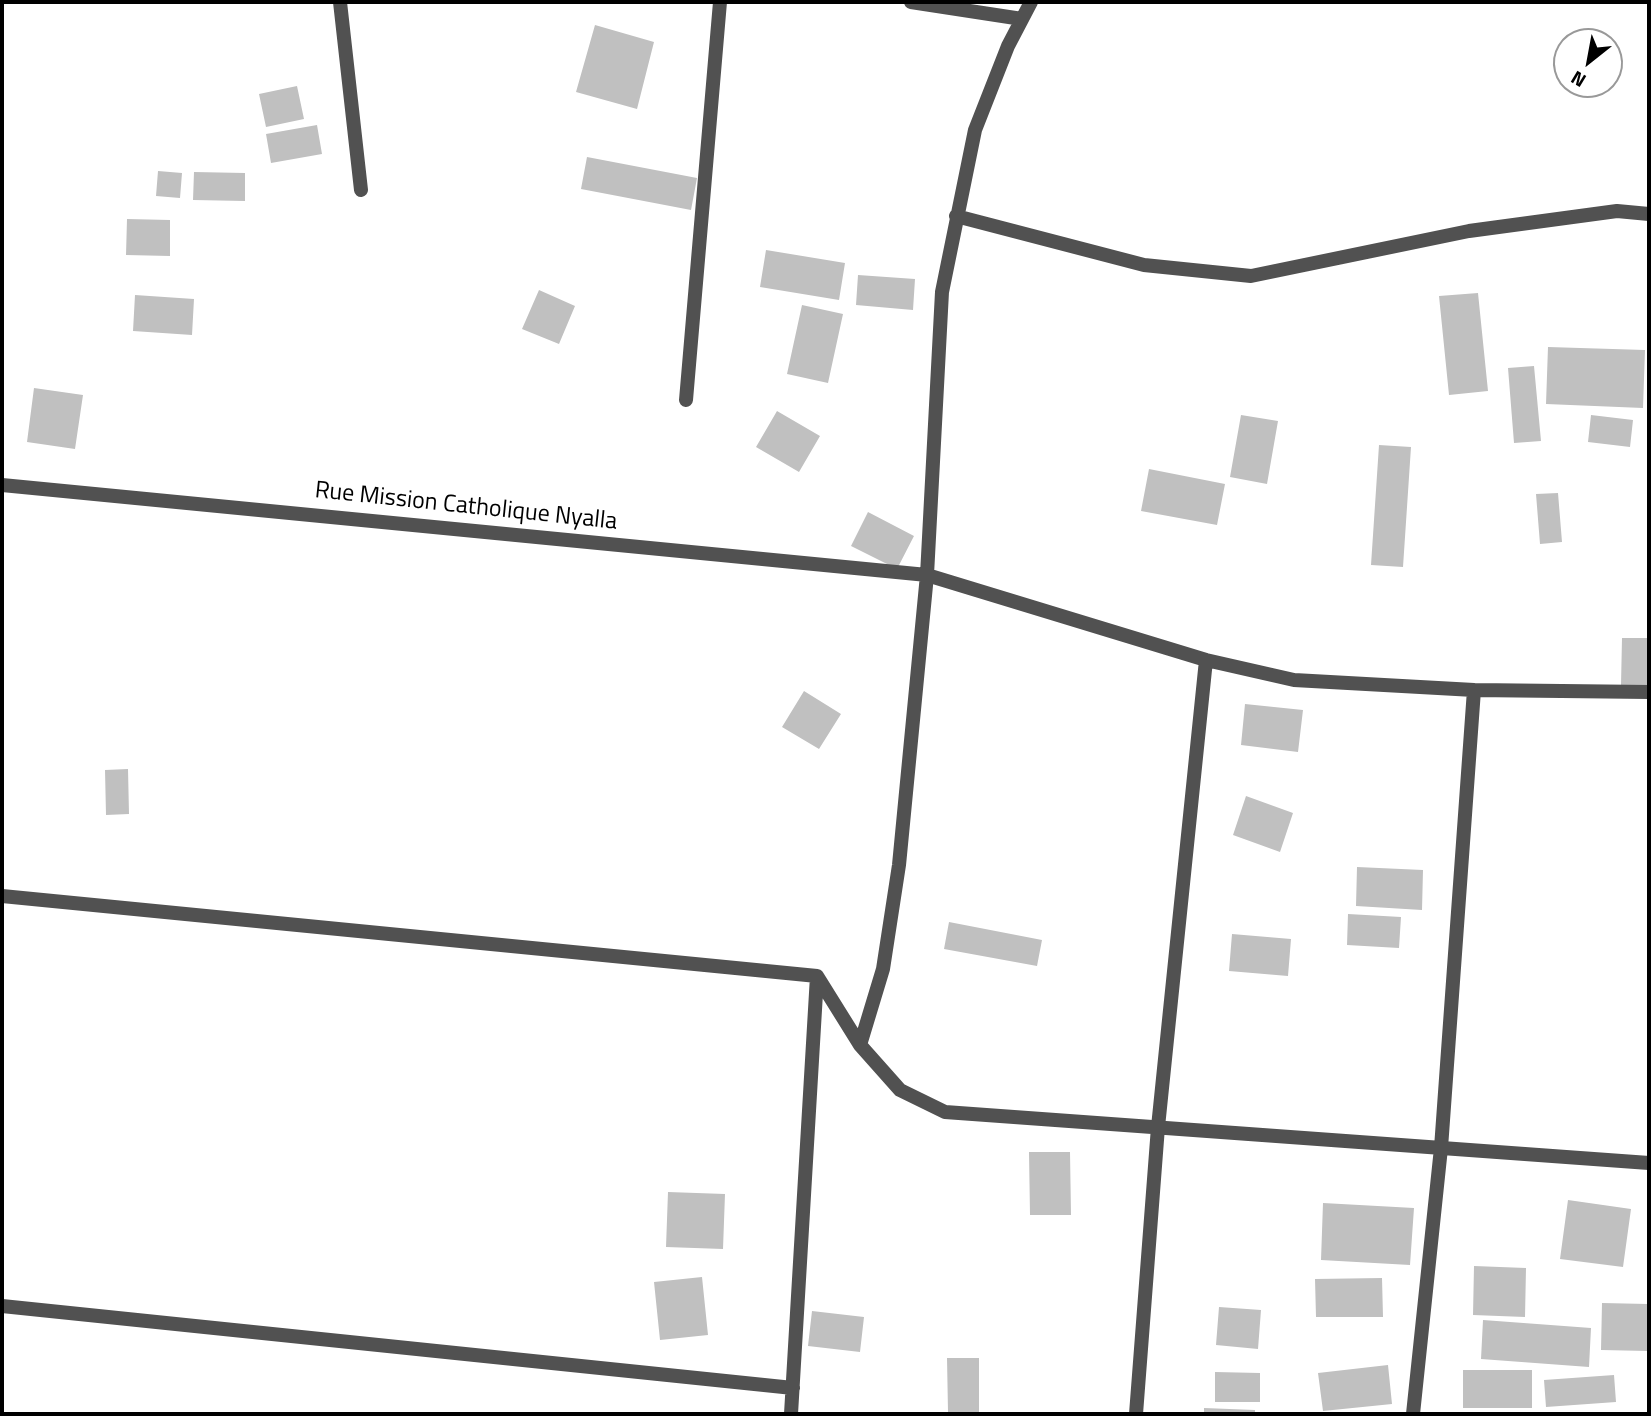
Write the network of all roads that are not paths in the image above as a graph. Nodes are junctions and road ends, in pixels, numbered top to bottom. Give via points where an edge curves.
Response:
1 (340, 2) edge
2 (720, 2) edge
3 (911, 2) edge
4 (1031, 2) edge
5 (1022, 19) junction
6 (361, 190) dead end
7 (1649, 215) edge
8 (956, 216) junction
9 (687, 400) dead end
10 (2, 485) edge
11 (927, 575) junction
12 (1206, 660) junction
13 (1474, 690) junction
14 (1649, 692) edge
15 (2, 896) edge
16 (817, 976) junction
17 (860, 1045) junction
18 (1158, 1127) junction
19 (1441, 1148) junction
20 (1649, 1163) edge
21 (2, 1306) edge
22 (793, 1388) junction
23 (791, 1414) edge
24 (1136, 1414) edge
25 (1413, 1414) edge

1 - 6 street
2 - 9 street
3 - 5 street
4 - 5 street
5 - 8 street via 975,130
7 - 8 street via 1617,211 1469,231 1251,276 1144,265
8 - 11 street via 942,292
10 - 11 street, Rue Mission Catholique Nyalla
11 - 12 street, Rue Mission Catholique Nyalla
11 - 17 street via 899,865 883,969
12 - 13 street, Rue Mission Catholique Nyalla via 1294,680
12 - 18 street
13 - 14 street, Rue Mission Catholique Nyalla
13 - 19 street
15 - 16 street
16 - 17 street
16 - 22 street
17 - 18 street via 900,1090 945,1112
18 - 19 street
18 - 24 street
19 - 20 street
19 - 25 street
21 - 22 street
22 - 23 street

